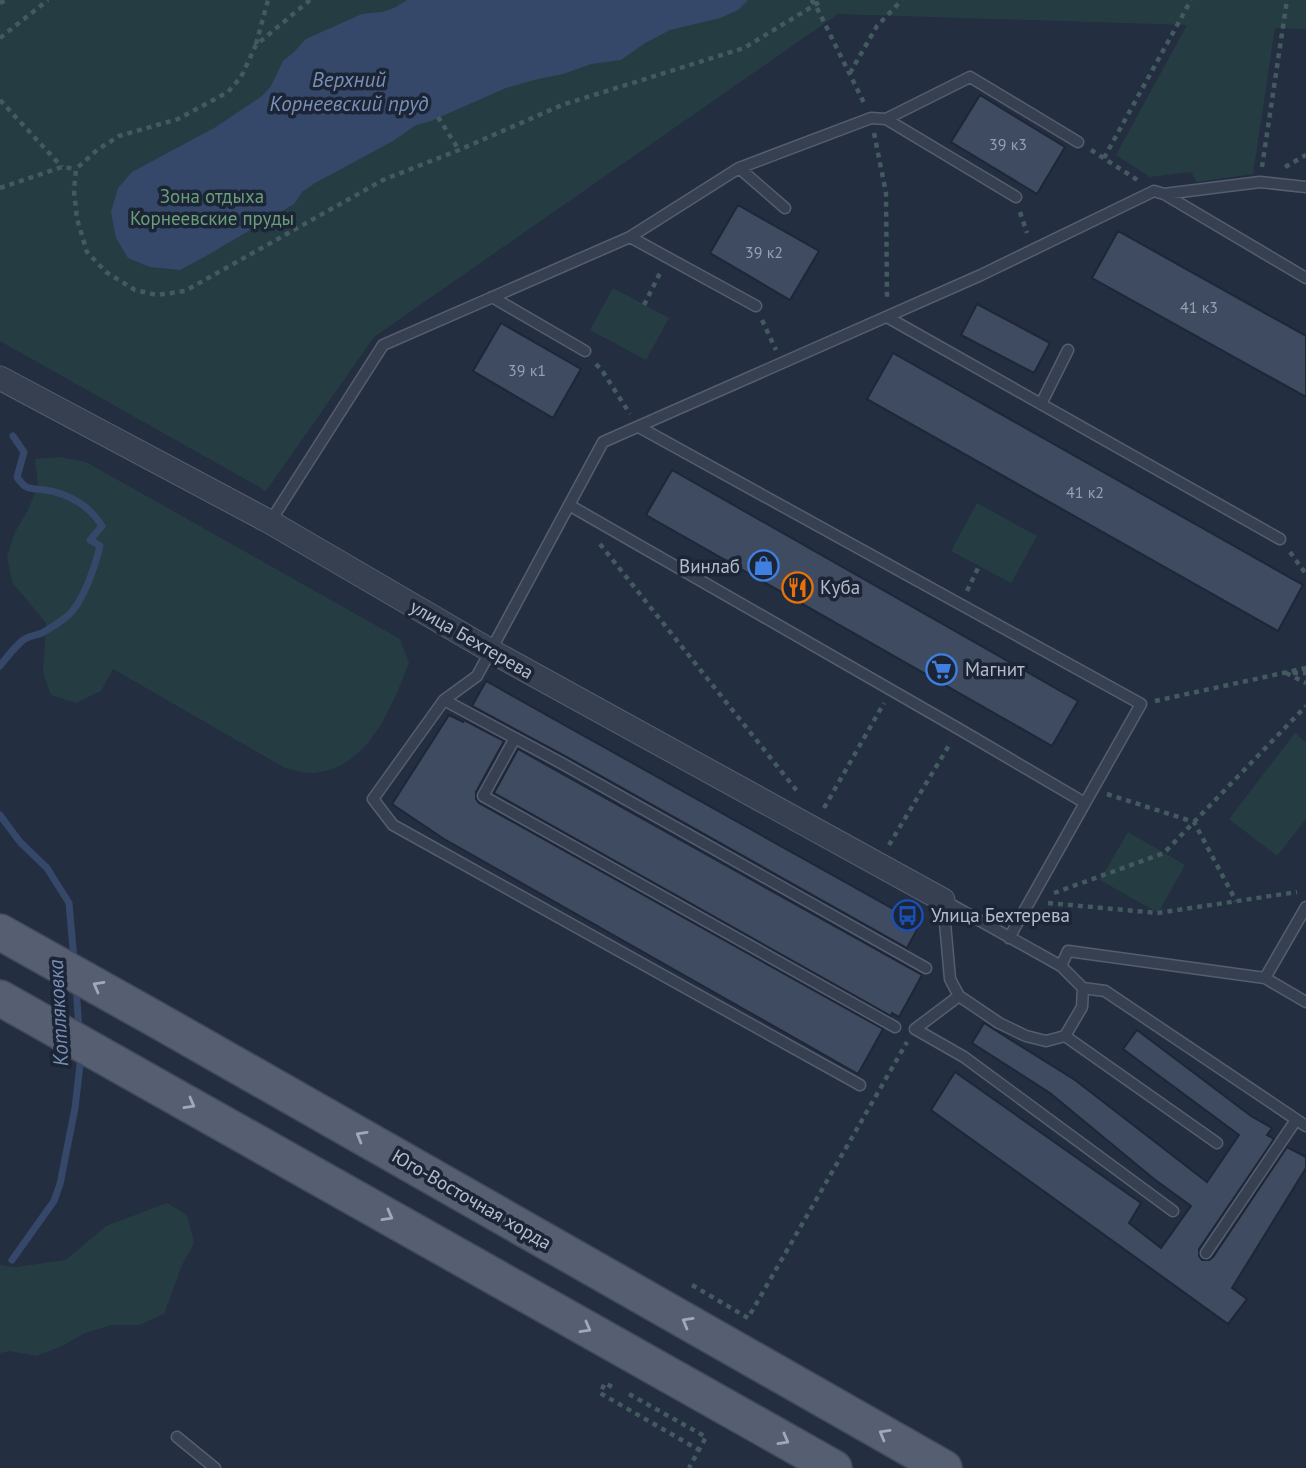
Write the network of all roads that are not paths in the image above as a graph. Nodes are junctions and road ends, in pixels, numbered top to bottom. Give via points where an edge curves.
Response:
1 (886, 119) junction
2 (1078, 142) road end
3 (740, 168) junction
4 (1306, 187) edge
5 (1159, 193) junction
6 (1016, 197) road end
7 (785, 208) dead end
8 (630, 237) junction
9 (1306, 278) edge
10 (492, 297) junction
11 (756, 306) road end
12 (887, 317) junction
13 (1068, 350) dead end
14 (585, 352) dead end
15 (0, 378) edge
16 (1041, 404) junction
17 (639, 427) junction
18 (569, 505) junction
19 (270, 522) junction
20 (1280, 539) road end
21 (491, 651) junction
22 (444, 700) junction
23 (515, 738) junction
24 (1085, 803) junction
25 (943, 900) junction
26 (1306, 906) edge
27 (0, 932) edge
28 (1009, 938) junction
29 (1061, 966) junction
30 (926, 968) dead end
31 (1265, 978) junction
32 (1083, 988) junction
33 (958, 996) junction
34 (0, 998) edge
35 (1306, 1002) edge
36 (895, 1027) dead end
37 (1065, 1036) junction
38 (860, 1085) dead end
39 (1301, 1123) edge
40 (1217, 1143) dead end
41 (1172, 1211) dead end
42 (1206, 1253) dead end
43 (177, 1437) dead end
44 (215, 1468) edge
45 (834, 1468) edge
46 (944, 1468) edge

1 - 2 lane via 970,77
1 - 3 lane via 871,118
1 - 6 lane
3 - 7 lane
3 - 8 lane
4 - 5 lane via 1260,182
5 - 9 lane
5 - 12 lane
8 - 10 lane
8 - 11 lane
10 - 14 lane
10 - 19 lane via 383,345
12 - 16 lane
12 - 17 lane
13 - 16 lane
15 - 19 street, улица Бехтерева
16 - 20 lane
17 - 18 lane via 604,442
17 - 24 lane via 1141,704
18 - 21 lane
18 - 24 lane
19 - 21 street, улица Бехтерева
21 - 22 lane via 477,676
21 - 25 street, улица Бехтерева
22 - 23 lane
22 - 38 lane via 373,799 393,825
23 - 30 lane
23 - 36 lane via 483,796
24 - 28 lane
25 - 28 lane
25 - 33 lane via 950,979
26 - 31 lane
46 -> 27 main road, Юго-Восточная хорда
28 - 29 lane
29 - 31 lane via 1068,951
29 - 32 lane
31 - 35 lane
32 - 37 lane via 1082,1007
32 - 39 lane via 1105,991
33 - 37 lane via 1026,1036 1046,1041
33 - 41 lane via 915,1029 964,1057
34 -> 45 main road
37 - 40 lane
39 - 42 lane
43 - 44 lane

